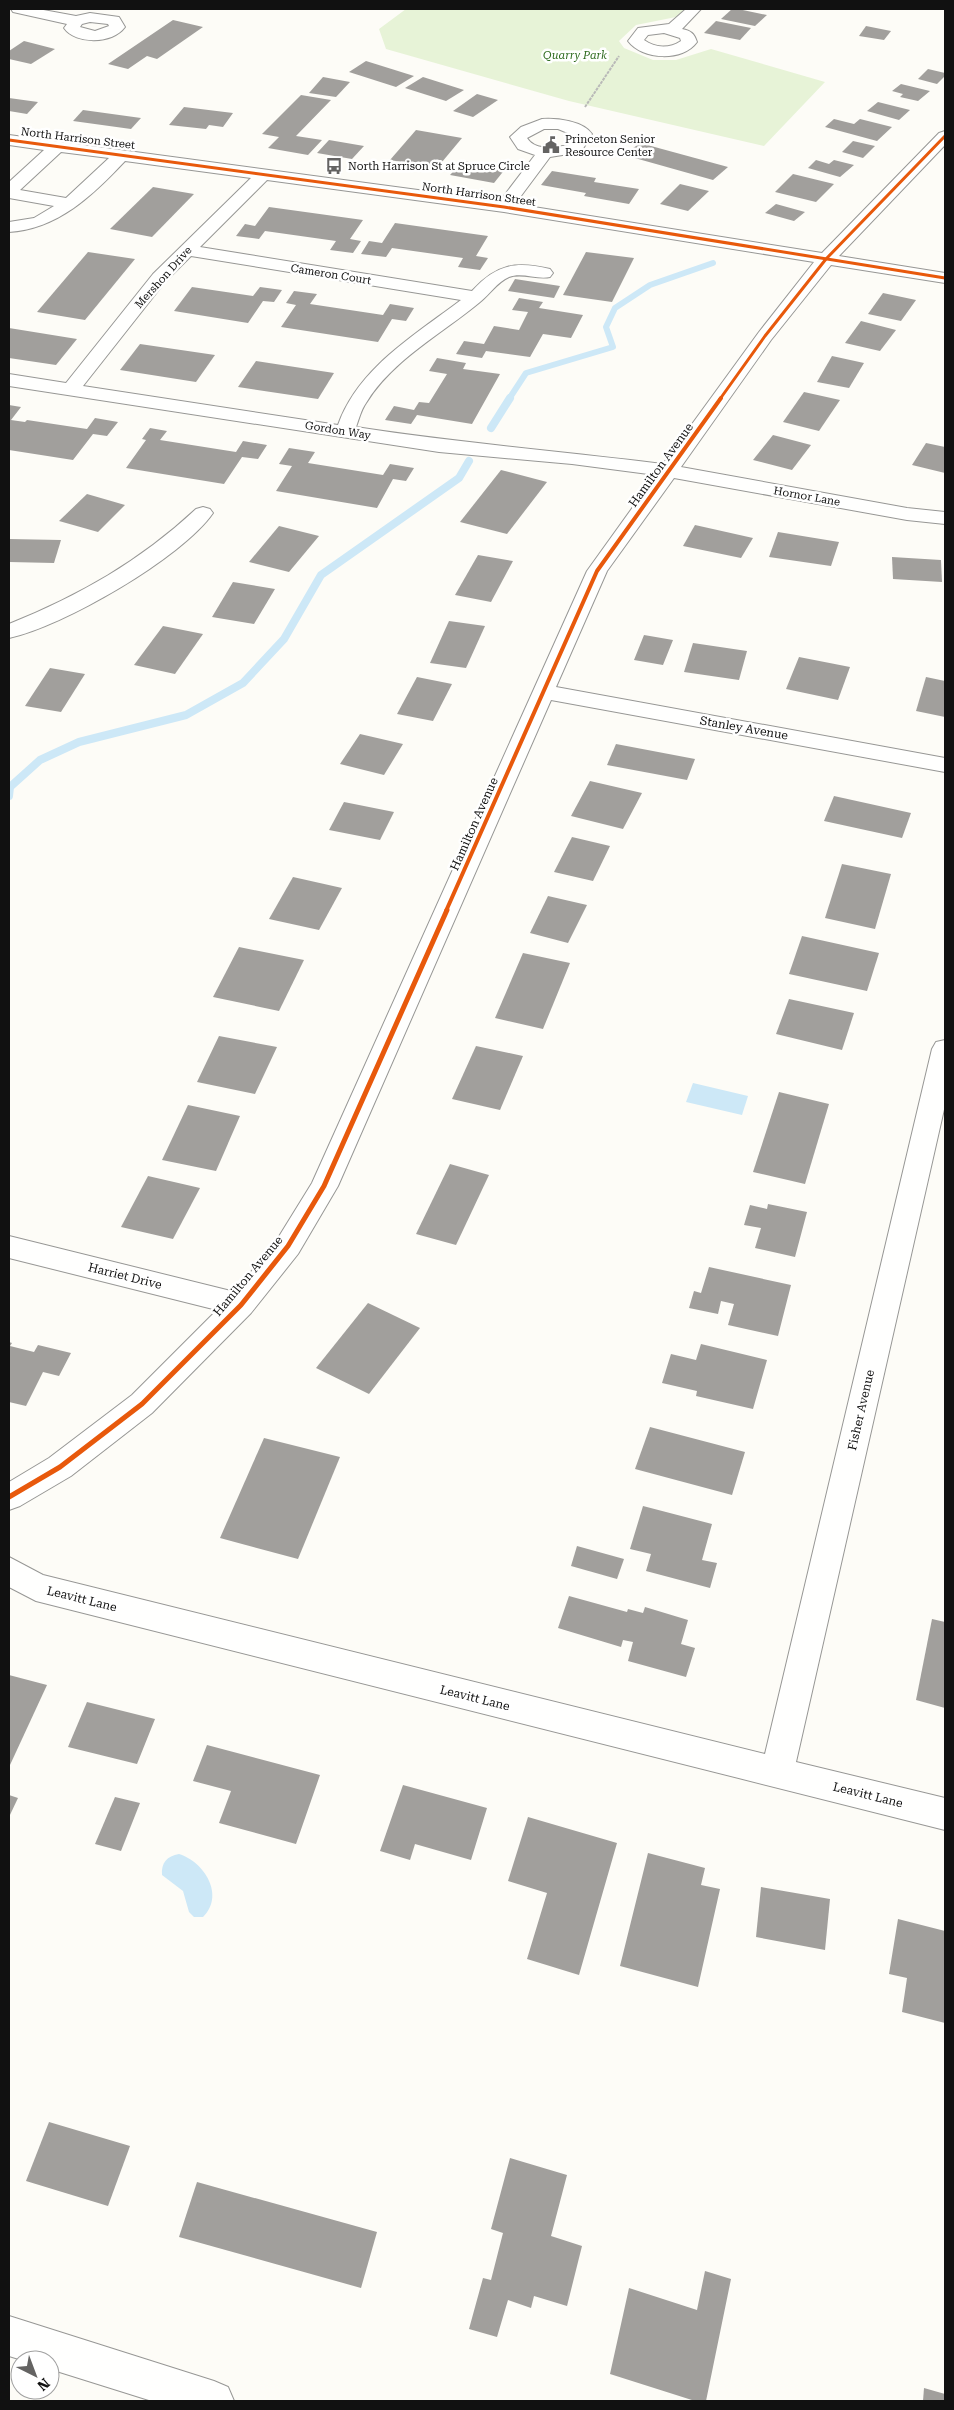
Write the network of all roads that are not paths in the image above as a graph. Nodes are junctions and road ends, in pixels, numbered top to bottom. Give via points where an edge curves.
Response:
1 (18, 9) edge
2 (694, 9) edge
3 (76, 21) dead end
4 (673, 29) dead end
5 (945, 136) edge
6 (9, 140) edge
7 (58, 146) junction
8 (545, 153) junction
9 (122, 154) junction
10 (264, 174) junction
11 (9, 192) edge
12 (69, 204) junction
13 (504, 207) junction
14 (9, 227) edge
15 (186, 250) junction
16 (826, 259) junction
17 (544, 273) dead end
18 (945, 278) edge
19 (476, 297) junction
20 (9, 380) edge
21 (71, 389) junction
22 (345, 432) junction
23 (669, 471) junction
24 (202, 513) dead end
25 (945, 518) edge
26 (9, 632) edge
27 (544, 692) junction
28 (945, 765) edge
29 (945, 1049) edge
30 (9, 1247) edge
31 (241, 1305) junction
32 (9, 1496) edge
33 (9, 1571) edge
34 (777, 1772) junction
35 (945, 1814) edge
36 (9, 2336) edge
37 (214, 2401) edge

1 - 3 street
2 - 4 street
5 - 16 street, Hamilton Avenue
6 - 7 street, North Harrison Street
7 - 9 street, North Harrison Street
7 - 11 street
8 - 8 street via 575,149 584,134 564,123 532,125 518,136 524,146
8 - 13 street
9 - 10 street, North Harrison Street
9 - 12 street
10 - 13 street, North Harrison Street
10 - 15 street, Mershon Drive
11 - 12 street
12 - 14 street via 42,220
13 - 16 street, North Harrison Street
15 - 19 street, Cameron Court
15 - 21 street, Mershon Drive via 158,278
16 - 18 street, North Harrison Street
16 - 23 street, Hamilton Avenue via 765,336
17 - 19 street via 510,268 491,279
19 - 22 street via 370,384 356,403
20 - 21 street, Gordon Way
21 - 22 street, Gordon Way
22 - 23 street, Gordon Way via 479,451 572,458
23 - 25 street, Hornor Lane
23 - 27 street, Hamilton Avenue via 597,571
24 - 26 street via 146,564 71,606
27 - 28 street, Stanley Avenue
27 - 31 street, Hamilton Avenue via 324,1186 288,1246
29 - 34 street, Fisher Avenue
30 - 31 street, Harriet Drive
31 - 32 street, Hamilton Avenue via 142,1404 60,1467
33 - 34 street, Leavitt Lane via 36,1587
34 - 35 street, Leavitt Lane
36 - 37 street

